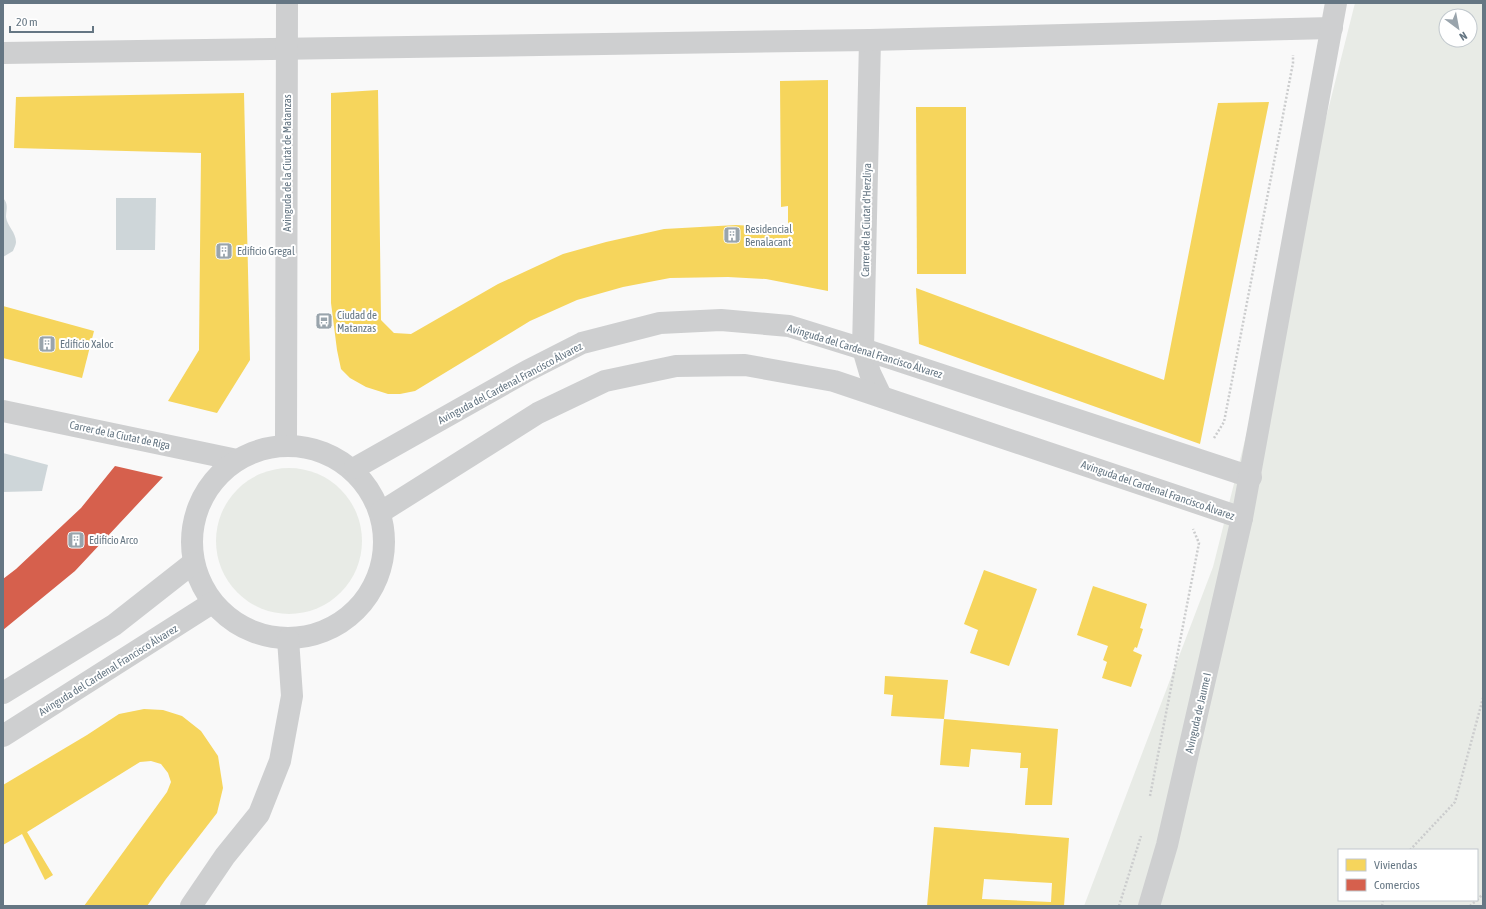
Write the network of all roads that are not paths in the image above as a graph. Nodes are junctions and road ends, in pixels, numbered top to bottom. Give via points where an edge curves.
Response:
1 (287, 3) edge
2 (1336, 3) edge
3 (1332, 28) junction
4 (870, 40) junction
5 (288, 49) junction
6 (3, 53) edge
7 (863, 349) junction
8 (880, 396) junction
9 (3, 411) edge
10 (286, 445) junction
11 (237, 460) junction
12 (355, 468) junction
13 (1251, 477) junction
14 (381, 512) junction
15 (1242, 518) junction
16 (193, 563) junction
17 (212, 603) junction
18 (288, 639) junction
19 (3, 693) edge
20 (3, 736) edge
21 (191, 906) edge
22 (1149, 906) edge

1 - 5 street, Avinguda de la Ciutat de Matanzas
2 - 3 street, Avinguda de Jaume I
3 - 4 street
3 - 13 street, Avinguda de Jaume I
4 - 5 street
4 - 7 street, Carrer de la Ciutat d'Herzliya
5 - 6 street
5 - 10 street, Avinguda de la Ciutat de Matanzas
7 - 8 street, Carrer de la Ciutat d'Herzliya
7 - 12 street, Avinguda del Cardenal Francisco Álvarez via 789,326 721,320 660,323 582,343 527,371
7 - 13 street, Avinguda del Cardenal Francisco Álvarez
8 - 14 street, Avinguda del Cardenal Francisco Álvarez via 834,381 744,365 676,366 605,381 538,413
8 - 15 street, Avinguda del Cardenal Francisco Álvarez
9 - 11 street, Carrer de la Ciutat de Riga
10 - 11 street via 264,448
10 - 12 street via 315,449
11 - 16 street via 211,483 196,511 191,538
12 - 14 street
13 - 15 street, Avinguda de Jaume I
14 - 18 street via 385,536 382,567 371,593 352,615 328,631 305,638
15 - 22 street, Avinguda de Jaume I via 1167,845
16 - 17 street via 203,590
16 - 19 street via 114,625
17 - 18 street via 252,633
17 - 20 street, Avinguda del Cardenal Francisco Álvarez
18 - 21 street via 292,696 280,761 259,814 225,856

